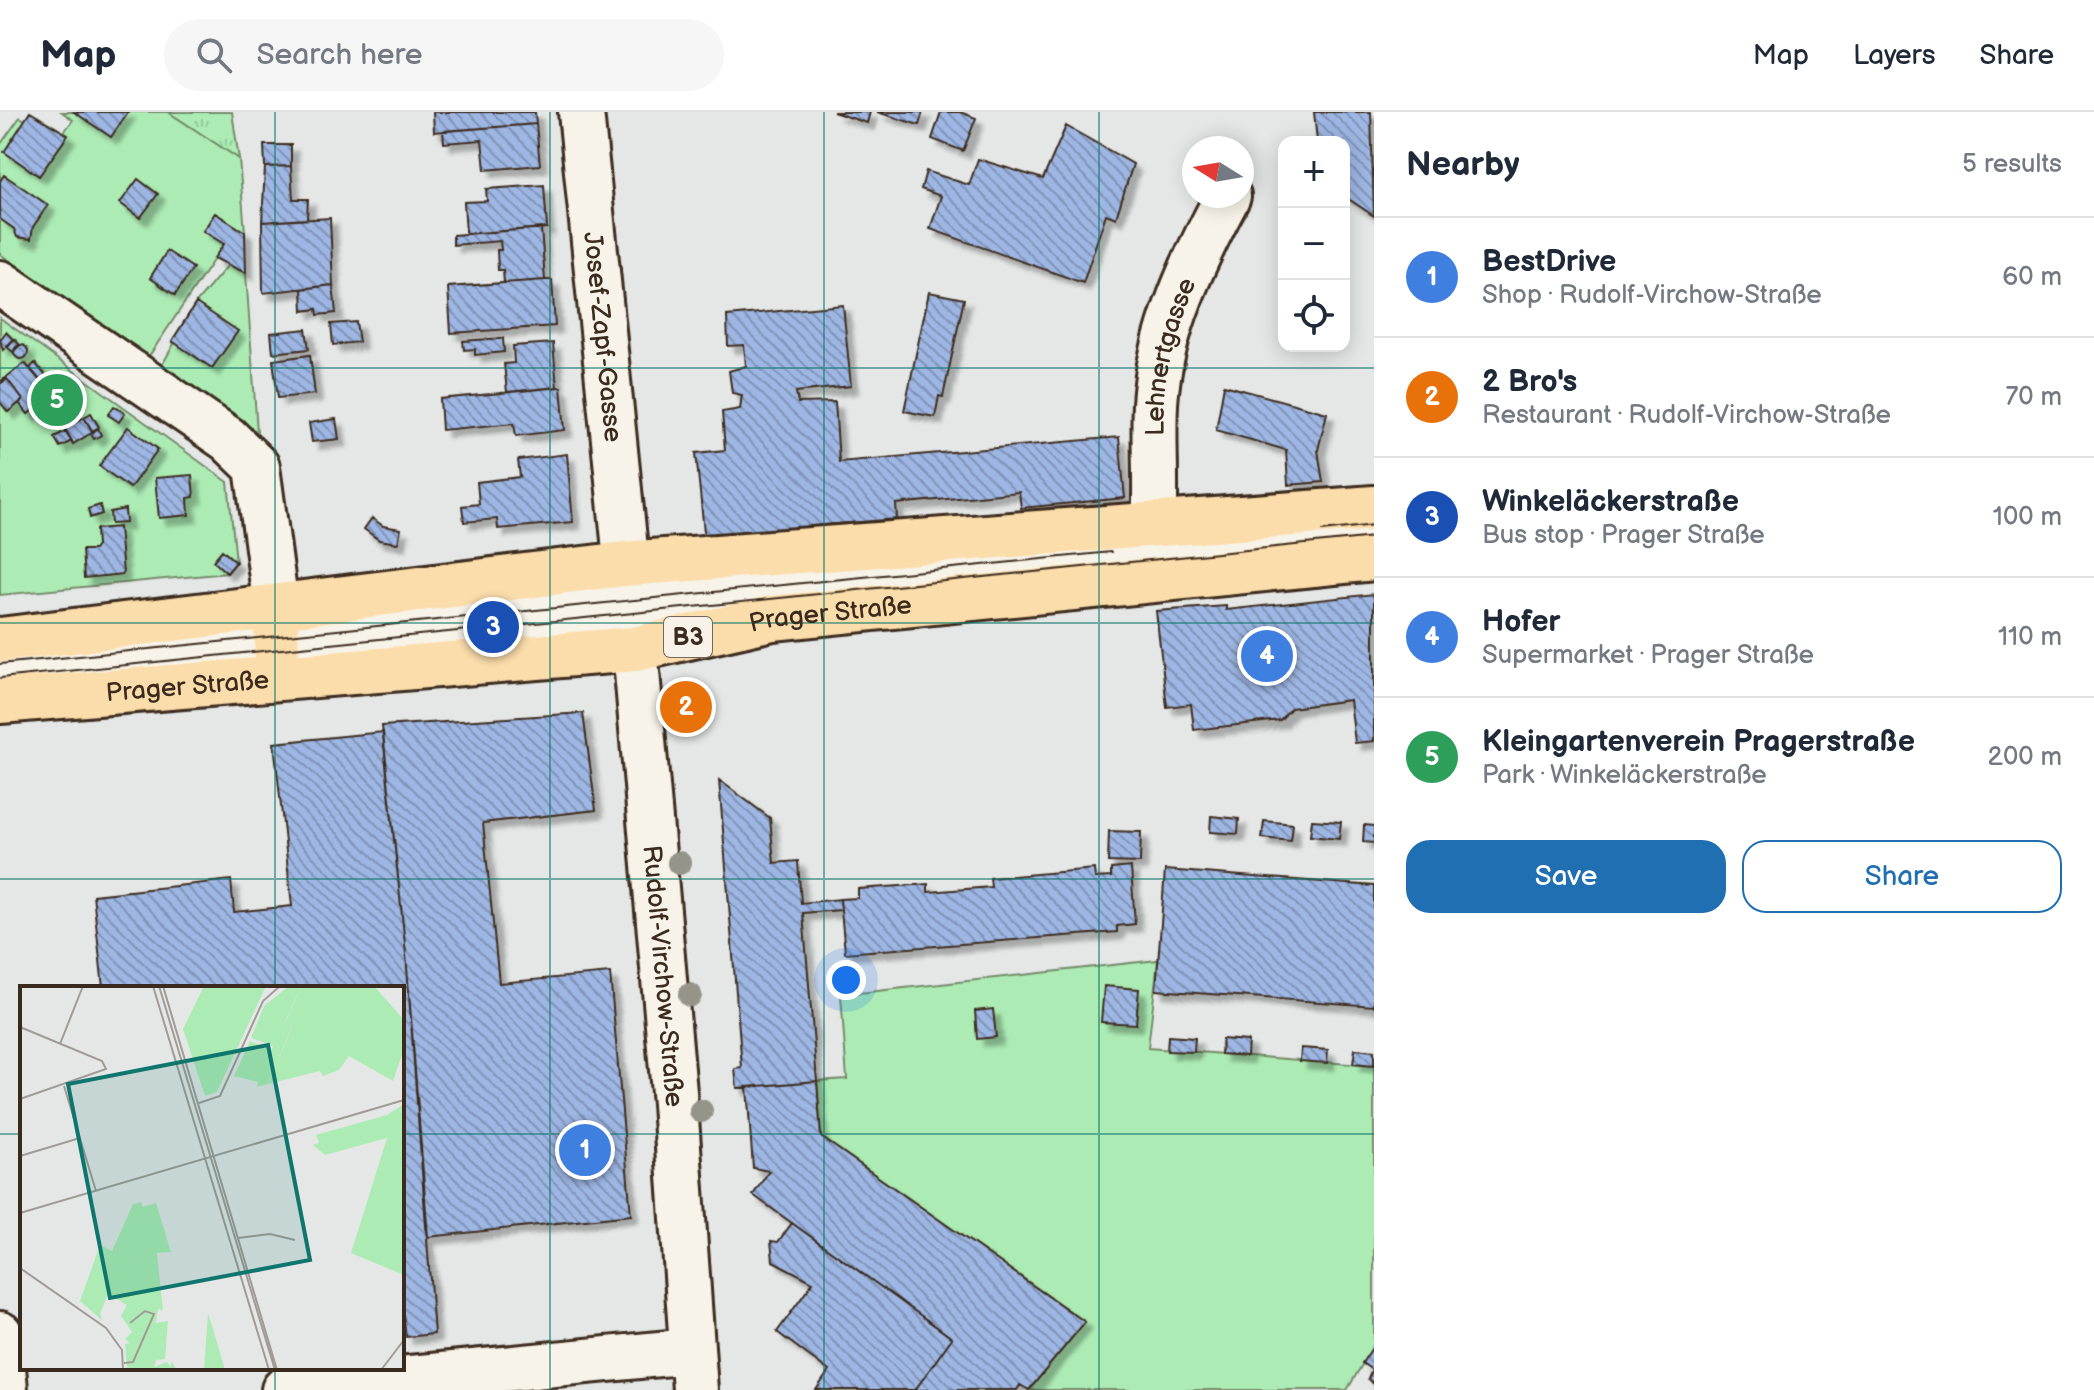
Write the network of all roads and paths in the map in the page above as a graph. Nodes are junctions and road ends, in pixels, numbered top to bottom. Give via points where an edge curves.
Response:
1 (581, 112) edge
2 (1221, 208) edge
3 (0, 283) edge
4 (1374, 508) edge
5 (1154, 527) junction
6 (1374, 531) edge
7 (1374, 558) edge
8 (624, 564) junction
9 (632, 628) junction
10 (0, 640) edge
11 (276, 643) junction
12 (0, 671) edge
13 (0, 701) edge
14 (0, 1334) edge
15 (693, 1370) edge
16 (349, 1387) edge
17 (5, 1390) edge
18 (284, 1390) edge

1 - 8 street, Josef-Zapf-Gasse
2 - 5 street, Lehnertgasse via 1171,324 1155,401
3 - 11 street via 228,439 257,467
4 - 5 main road, Prager Straße / B3
5 - 8 main road, Prager Straße / B3
6 - 9 street
7 - 9 main road, Prager Straße / B3
8 - 9 street, Rudolf-Virchow-Straße
8 - 11 main road, Prager Straße / B3
9 - 11 main road, Prager Straße / B3
9 - 15 street, Rudolf-Virchow-Straße
10 - 11 main road, Prager Straße / B3
11 - 12 street
11 - 13 main road, Prager Straße / B3
14 - 17 street
15 - 16 street
16 - 18 street

